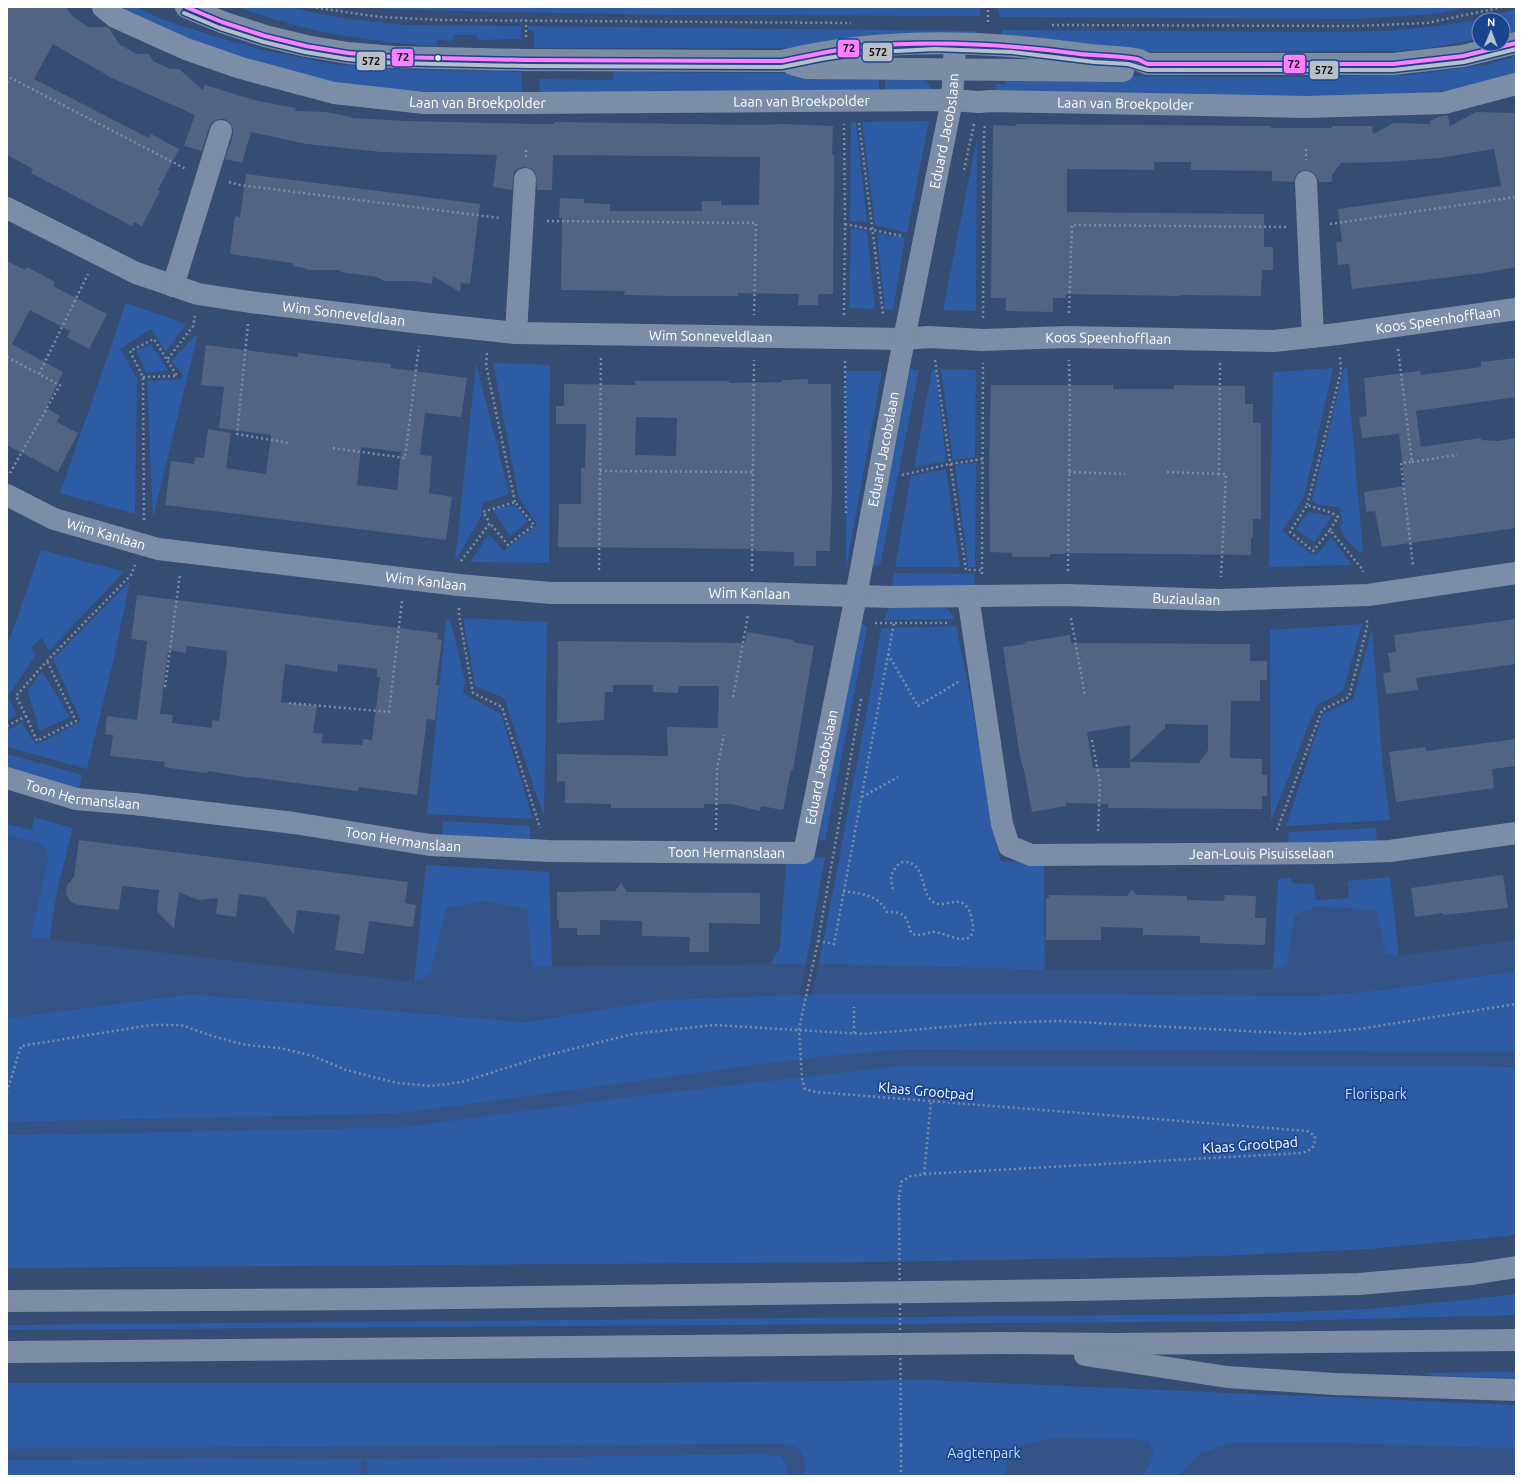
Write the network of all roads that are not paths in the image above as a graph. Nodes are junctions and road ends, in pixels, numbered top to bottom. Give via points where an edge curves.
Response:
1 (102, 7) edge
2 (186, 7) edge
3 (1516, 43) edge
4 (955, 44) junction
5 (782, 61) junction
6 (1148, 64) junction
7 (954, 70) junction
8 (1516, 84) edge
9 (952, 100) junction
10 (221, 131) dead end
11 (525, 179) dead end
12 (1306, 182) dead end
13 (7, 208) edge
14 (173, 286) junction
15 (1516, 309) edge
16 (516, 333) junction
17 (1313, 336) junction
18 (904, 339) junction
19 (7, 494) edge
20 (1516, 573) edge
21 (856, 596) junction
22 (968, 596) junction
23 (7, 778) edge
24 (1516, 833) edge
25 (804, 853) joint
26 (1516, 1267) edge
27 (7, 1301) edge
28 (1516, 1340) edge
29 (1003, 1343) junction
30 (7, 1352) edge
31 (1516, 1390) edge

1 - 9 street, Laan van Broekpolder via 116,17 186,48 241,68 334,93 424,103
2 - 5 main road via 266,36 348,53 394,57 526,60
3 - 6 main road via 1463,56 1393,64
4 - 5 main road via 885,45 808,54
4 - 6 main road via 1040,48 1135,59
4 - 7 street, Eduard Jacobslaan
5 - 7 main road via 806,68
6 - 7 main road via 1136,71
7 - 9 street, Eduard Jacobslaan
8 - 9 street, Laan van Broekpolder via 1444,103 1306,107
9 - 18 street, Eduard Jacobslaan
10 - 14 street
11 - 16 street
12 - 17 street
13 - 14 street, Wim Sonneveldlaan via 136,273
14 - 16 street, Wim Sonneveldlaan via 198,294 250,302
15 - 17 street, Koos Speenhofflaan
16 - 18 street, Wim Sonneveldlaan
17 - 18 street, Koos Speenhofflaan via 1274,341 1069,337
18 - 21 street, Eduard Jacobslaan
19 - 21 street, Wim Kanlaan via 54,519 158,549 182,552 459,585 551,593
20 - 22 street, Buziaulaan via 1368,595 1220,600 1067,595
21 - 22 street, Buziaulaan
21 - 25 street, Eduard Jacobslaan
22 - 24 street, Jean-Louis Pisuisselaan via 1002,824 1009,846 1031,856 1390,851
23 - 25 street, Toon Hermanslaan via 76,799 294,822 430,845 539,850
26 - 27 highway via 1472,1274 1359,1284 373,1299
28 - 29 highway
29 - 30 highway
29 - 31 highway via 1227,1377 1336,1384

